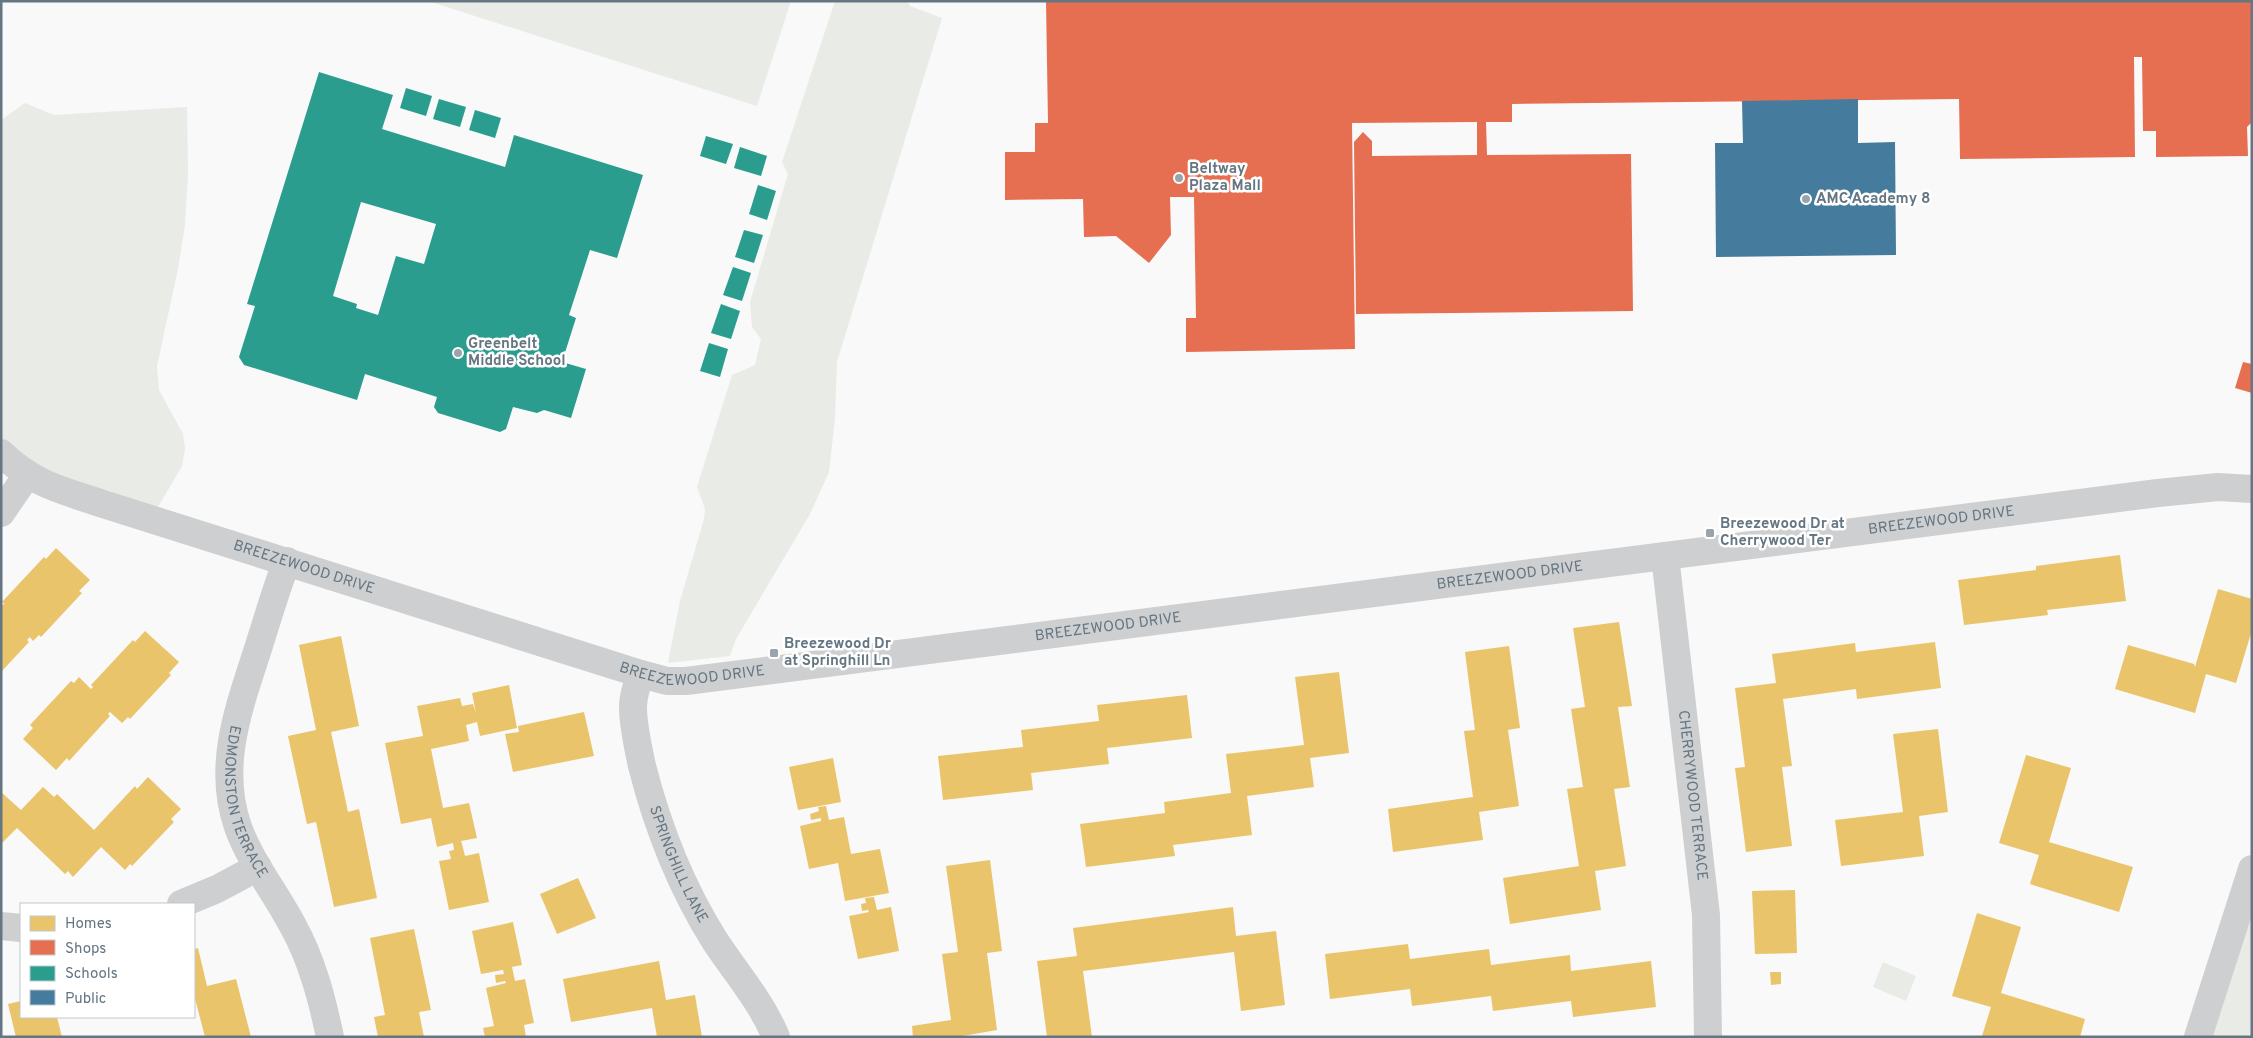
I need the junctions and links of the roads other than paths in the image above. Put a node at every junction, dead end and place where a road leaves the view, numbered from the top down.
1 (1, 452) edge
2 (27, 475) junction
3 (2252, 489) edge
4 (1, 513) edge
5 (1665, 556) junction
6 (286, 561) junction
7 (641, 674) junction
8 (258, 867) junction
9 (2252, 869) edge
10 (183, 903) edge
11 (1, 926) edge
12 (20, 928) edge
13 (330, 1037) edge
14 (776, 1037) edge
15 (1708, 1037) edge
16 (2198, 1037) edge

1 - 2 street, BREEZEWOOD DRIVE
2 - 4 street
2 - 6 street, BREEZEWOOD DRIVE
3 - 5 street, BREEZEWOOD DRIVE
5 - 7 street, BREEZEWOOD DRIVE
5 - 15 street, CHERRYWOOD TERRACE
6 - 7 street, BREEZEWOOD DRIVE
6 - 8 street, EDMONSTON TERRACE
7 - 14 street, SPRINGHILL LANE
8 - 10 street
8 - 13 street, EDMONSTON TERRACE
9 - 16 street
11 - 12 street

